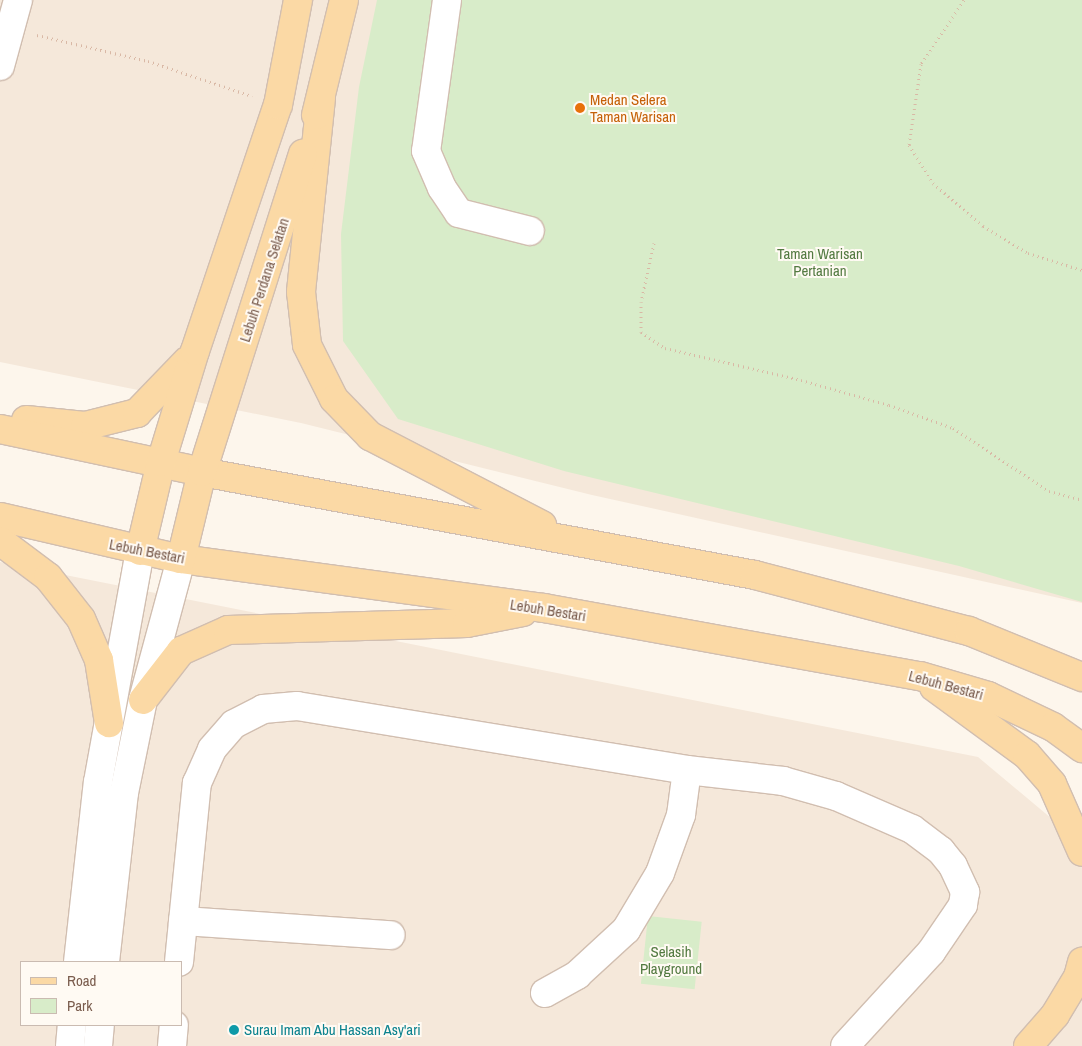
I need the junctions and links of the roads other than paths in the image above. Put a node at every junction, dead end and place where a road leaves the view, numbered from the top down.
1 (18, 0) edge
2 (298, 0) edge
3 (344, 0) edge
4 (447, 0) edge
5 (0, 66) edge
6 (321, 98) junction
7 (530, 231) dead end
8 (196, 351) junction
9 (0, 418) edge
10 (0, 429) edge
11 (161, 462) junction
12 (202, 472) junction
13 (0, 516) edge
14 (572, 540) junction
15 (0, 541) edge
16 (140, 552) junction
17 (181, 559) junction
18 (544, 608) junction
19 (920, 676) junction
20 (1082, 677) edge
21 (143, 700) junction
22 (109, 723) junction
23 (1082, 748) edge
24 (687, 770) junction
25 (1082, 852) edge
26 (183, 921) junction
27 (391, 935) dead end
28 (78, 961) edge
29 (105, 961) edge
30 (179, 961) edge
31 (1082, 962) edge
32 (544, 993) dead end
33 (72, 1026) edge
34 (100, 1026) edge
35 (174, 1026) edge
36 (70, 1046) edge
37 (98, 1046) edge
38 (172, 1046) edge
39 (845, 1046) edge
40 (1028, 1046) edge

1 - 5 street
2 - 8 main road
3 - 6 main road, Lebuh Perdana Selatan
4 - 7 street
6 - 12 main road, Lebuh Perdana Selatan
6 - 14 main road
8 - 9 main road
8 - 11 main road
10 - 11 main road
11 - 12 main road
11 - 16 main road
12 - 14 main road
12 - 17 main road, Lebuh Perdana Selatan
13 - 16 main road, Lebuh Bestari
14 - 20 main road
15 - 22 main road
16 - 17 main road, Lebuh Bestari
16 - 22 street
17 - 18 main road, Lebuh Bestari
17 - 21 street
18 - 19 main road, Lebuh Bestari
18 - 21 main road
19 - 23 main road, Lebuh Bestari
19 - 25 main road
21 - 29 street
22 - 28 street
24 - 26 street
24 - 32 street
24 - 39 street
26 - 27 street
26 - 30 street
31 - 40 main road
33 - 36 street
34 - 37 street
35 - 38 street

